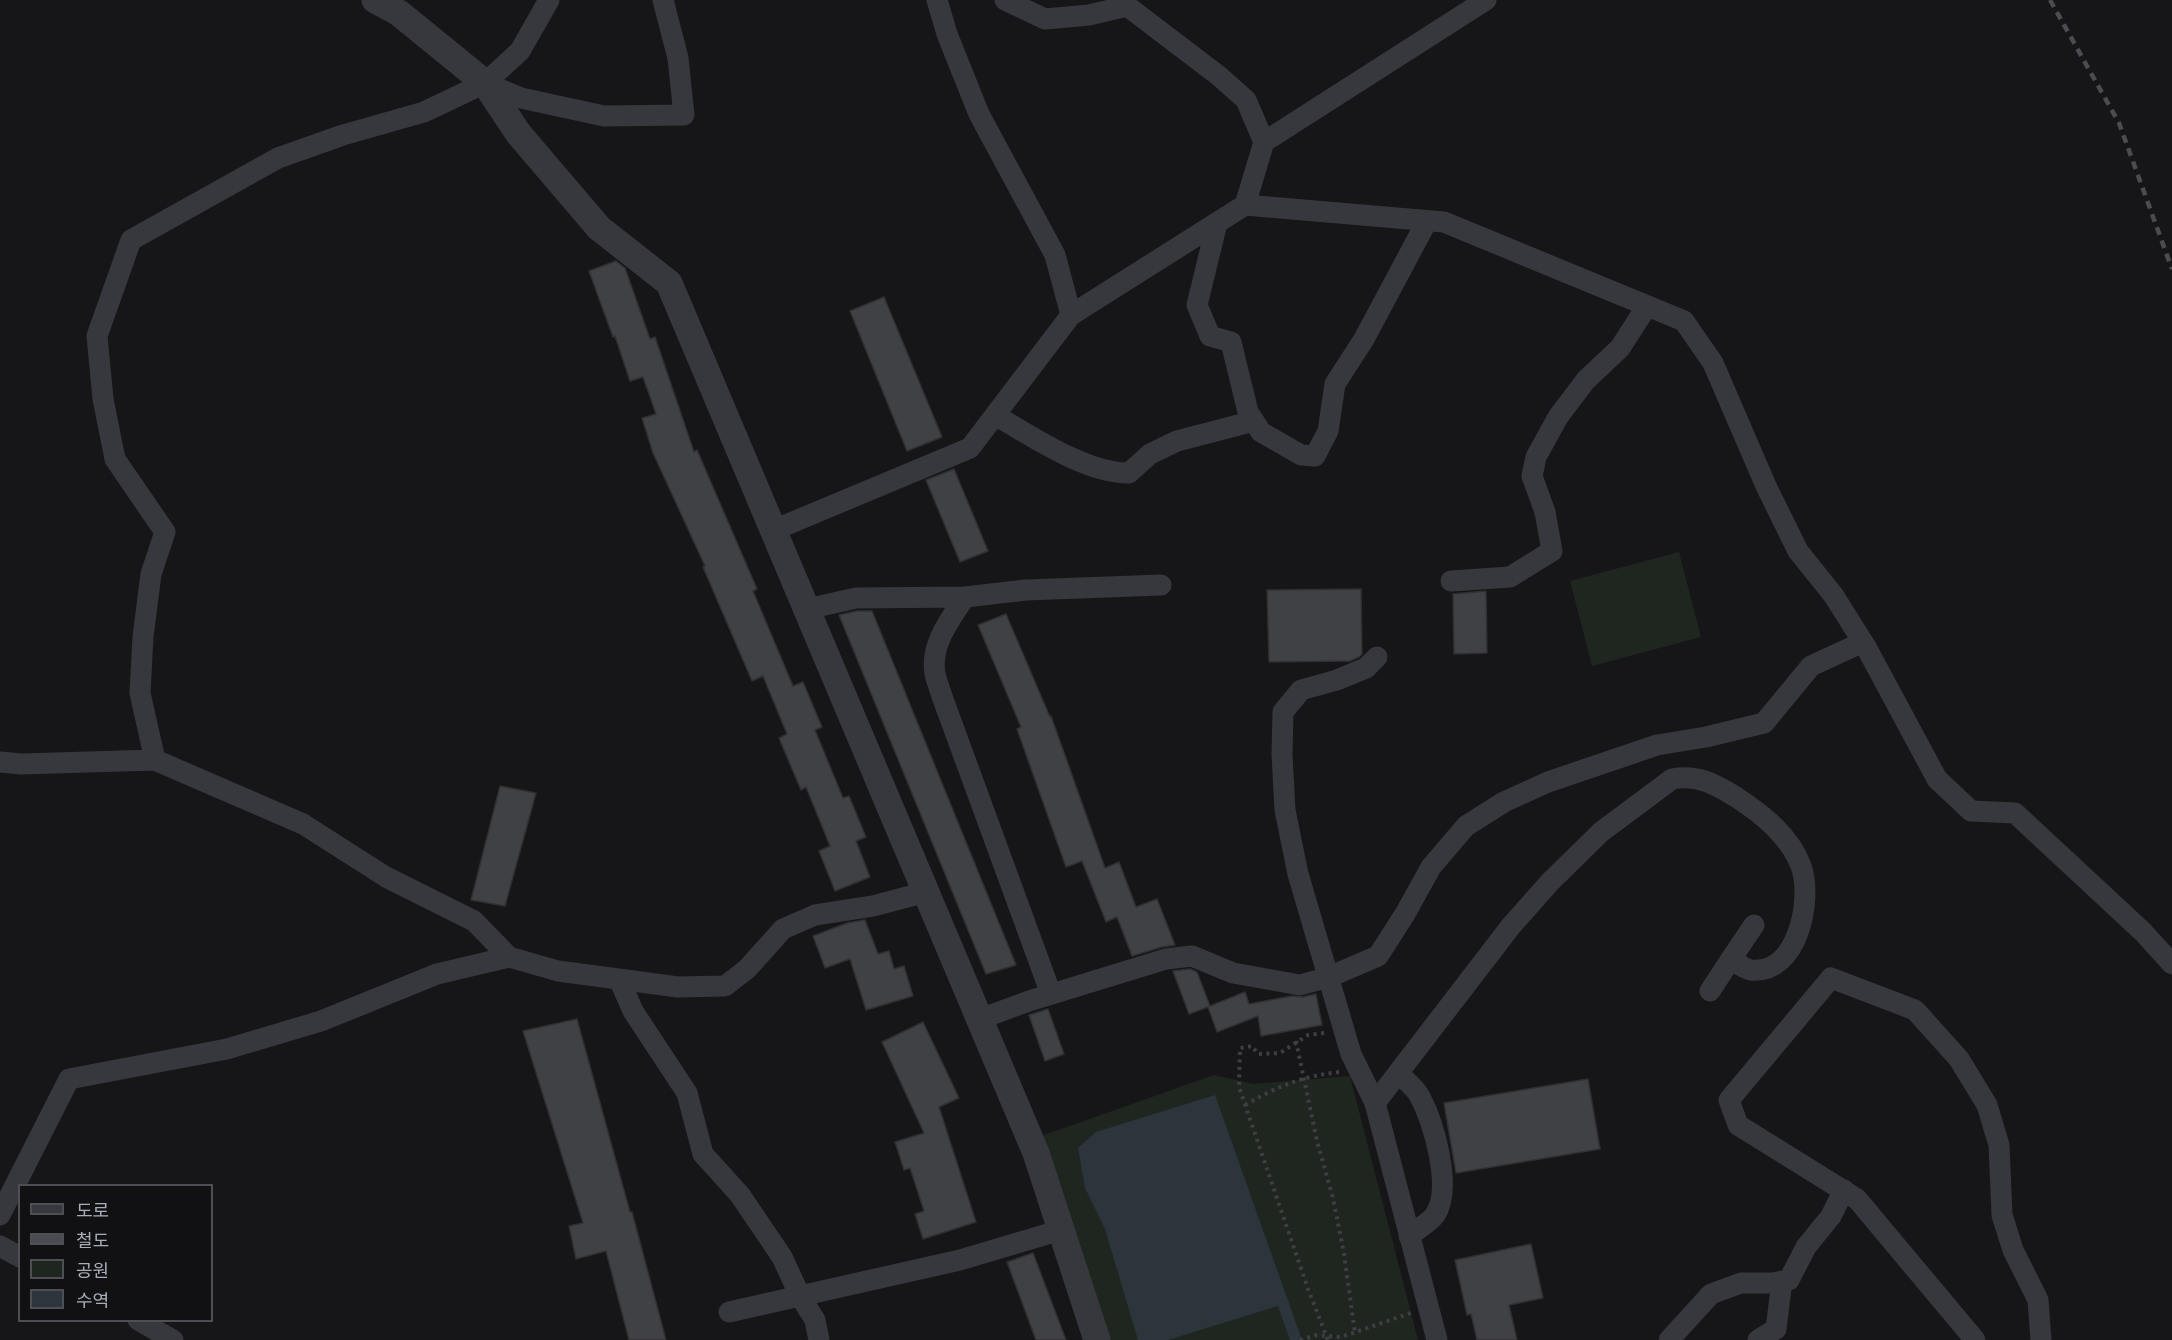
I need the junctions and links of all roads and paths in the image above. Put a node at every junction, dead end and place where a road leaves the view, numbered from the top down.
1 (375, 0) edge
2 (549, 0) edge
3 (663, 0) edge
4 (937, 0) edge
5 (1005, 0) edge
6 (1486, 0) edge
7 (485, 82) junction
8 (1263, 142) junction
9 (1245, 205) junction
10 (1426, 221) junction
11 (1217, 223) junction
12 (1647, 306) junction
13 (1071, 315) junction
14 (995, 415) junction
15 (1254, 421) junction
16 (774, 530) junction
17 (1451, 581) dead end
18 (1161, 585) dead end
19 (965, 597) junction
20 (807, 609) junction
21 (1863, 642) junction
22 (1377, 657) dead end
23 (155, 760) junction
24 (0, 762) edge
25 (926, 892) junction
26 (1754, 925) dead end
27 (509, 957) junction
28 (1731, 959) junction
29 (2172, 964) edge
30 (1329, 977) junction
31 (619, 979) junction
32 (1710, 991) dead end
33 (1051, 994) junction
34 (980, 1019) junction
35 (1296, 1041) junction
36 (1355, 1062) junction
37 (1398, 1073) junction
38 (1304, 1077) junction
39 (1375, 1103) junction
40 (1245, 1106) junction
41 (1844, 1190) junction
42 (0, 1215) edge
43 (1061, 1230) junction
44 (1408, 1236) junction
45 (0, 1246) edge
46 (18, 1256) edge
47 (1782, 1281) junction
48 (800, 1296) junction
49 (1427, 1307) junction
50 (729, 1312) dead end
51 (142, 1322) edge
52 (1355, 1333) junction
53 (1327, 1338) edge
54 (173, 1340) edge
55 (819, 1340) edge
56 (1097, 1340) edge
57 (1300, 1340) edge
58 (1437, 1340) edge
59 (1669, 1340) edge
60 (1758, 1340) edge
61 (1975, 1340) edge
62 (2042, 1340) edge

1 - 7 street
2 - 7 street
3 - 7 street
4 - 13 street
5 - 8 street
6 - 8 street
7 - 16 street
7 - 23 street
8 - 9 street
9 - 10 street
9 - 11 street
10 - 12 street
10 - 15 street
11 - 13 street
11 - 15 street
12 - 17 street
12 - 21 street
13 - 14 street
14 - 15 street
14 - 16 street
16 - 20 street
18 - 19 street
19 - 20 street
19 - 33 street
20 - 25 street
21 - 29 street
21 - 30 street
22 - 30 street
23 - 24 street
23 - 27 street
25 - 31 street
25 - 34 street
26 - 28 street
27 - 31 street
27 - 42 street
28 - 32 street
28 - 37 street
30 - 33 street
30 - 36 street
31 - 48 street
33 - 34 street
34 - 43 street
35 - 36 path
35 - 38 path
35 - 40 path
36 - 38 path
36 - 39 street
37 - 39 street
37 - 44 street
38 - 40 path
38 - 52 path
39 - 44 street
40 - 53 path
41 - 47 street
41 - 61 street
41 - 62 street
43 - 48 street
43 - 56 street
44 - 49 street
45 - 46 street
47 - 59 street
47 - 60 street
48 - 50 street
48 - 55 street
49 - 52 path
49 - 58 street
51 - 54 street
52 - 53 path
53 - 57 path

